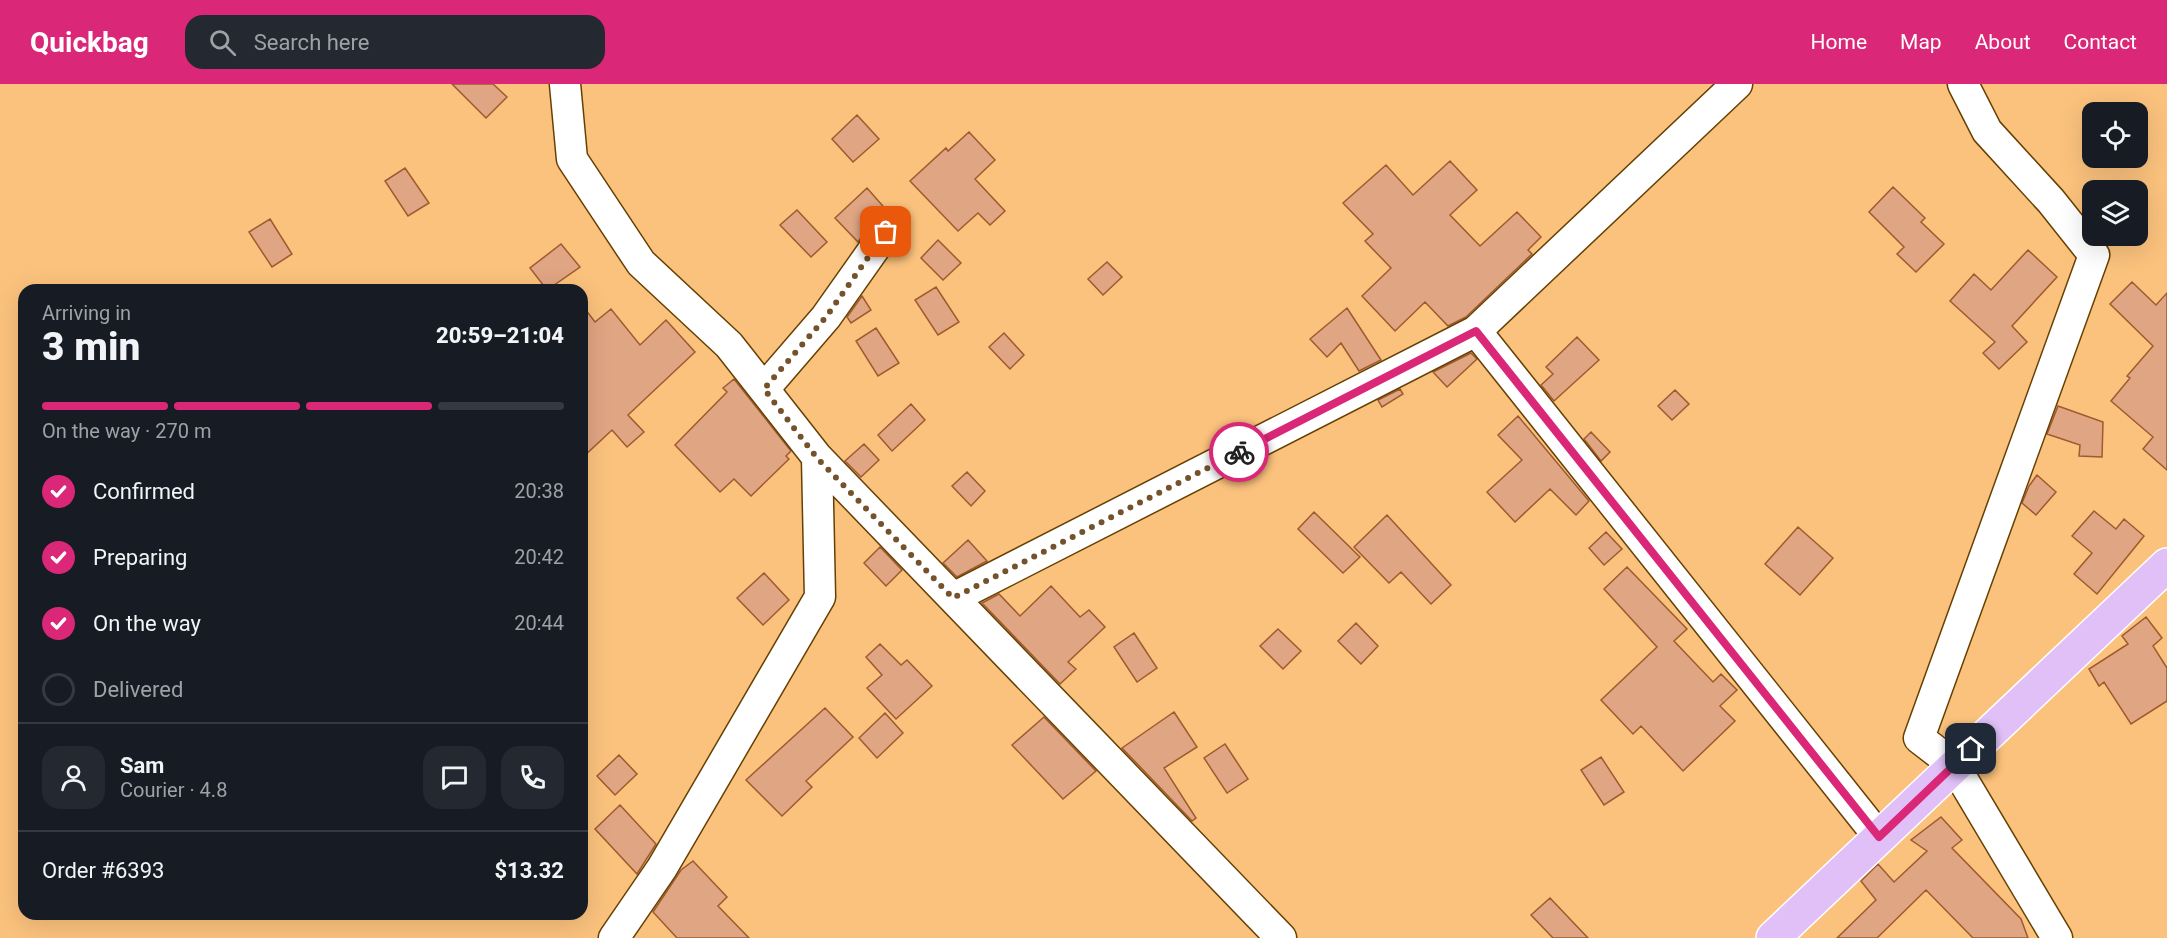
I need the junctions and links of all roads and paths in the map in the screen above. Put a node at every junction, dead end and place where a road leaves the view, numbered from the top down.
1 (565, 84) edge
2 (1737, 84) edge
3 (1963, 84) edge
4 (886, 232) dead end
5 (1476, 331) junction
6 (764, 389) junction
7 (817, 458) junction
8 (2167, 565) edge
9 (953, 598) junction
10 (1954, 765) junction
11 (1879, 837) junction
12 (614, 938) edge
13 (1281, 938) edge
14 (1773, 938) edge
15 (2057, 938) edge

1 - 6 street
2 - 5 street
3 - 10 street
4 - 6 street
5 - 9 street
5 - 11 street
6 - 7 street
7 - 9 street
7 - 12 street
8 - 10 highway
9 - 13 street
10 - 11 highway
10 - 15 street
11 - 14 highway

